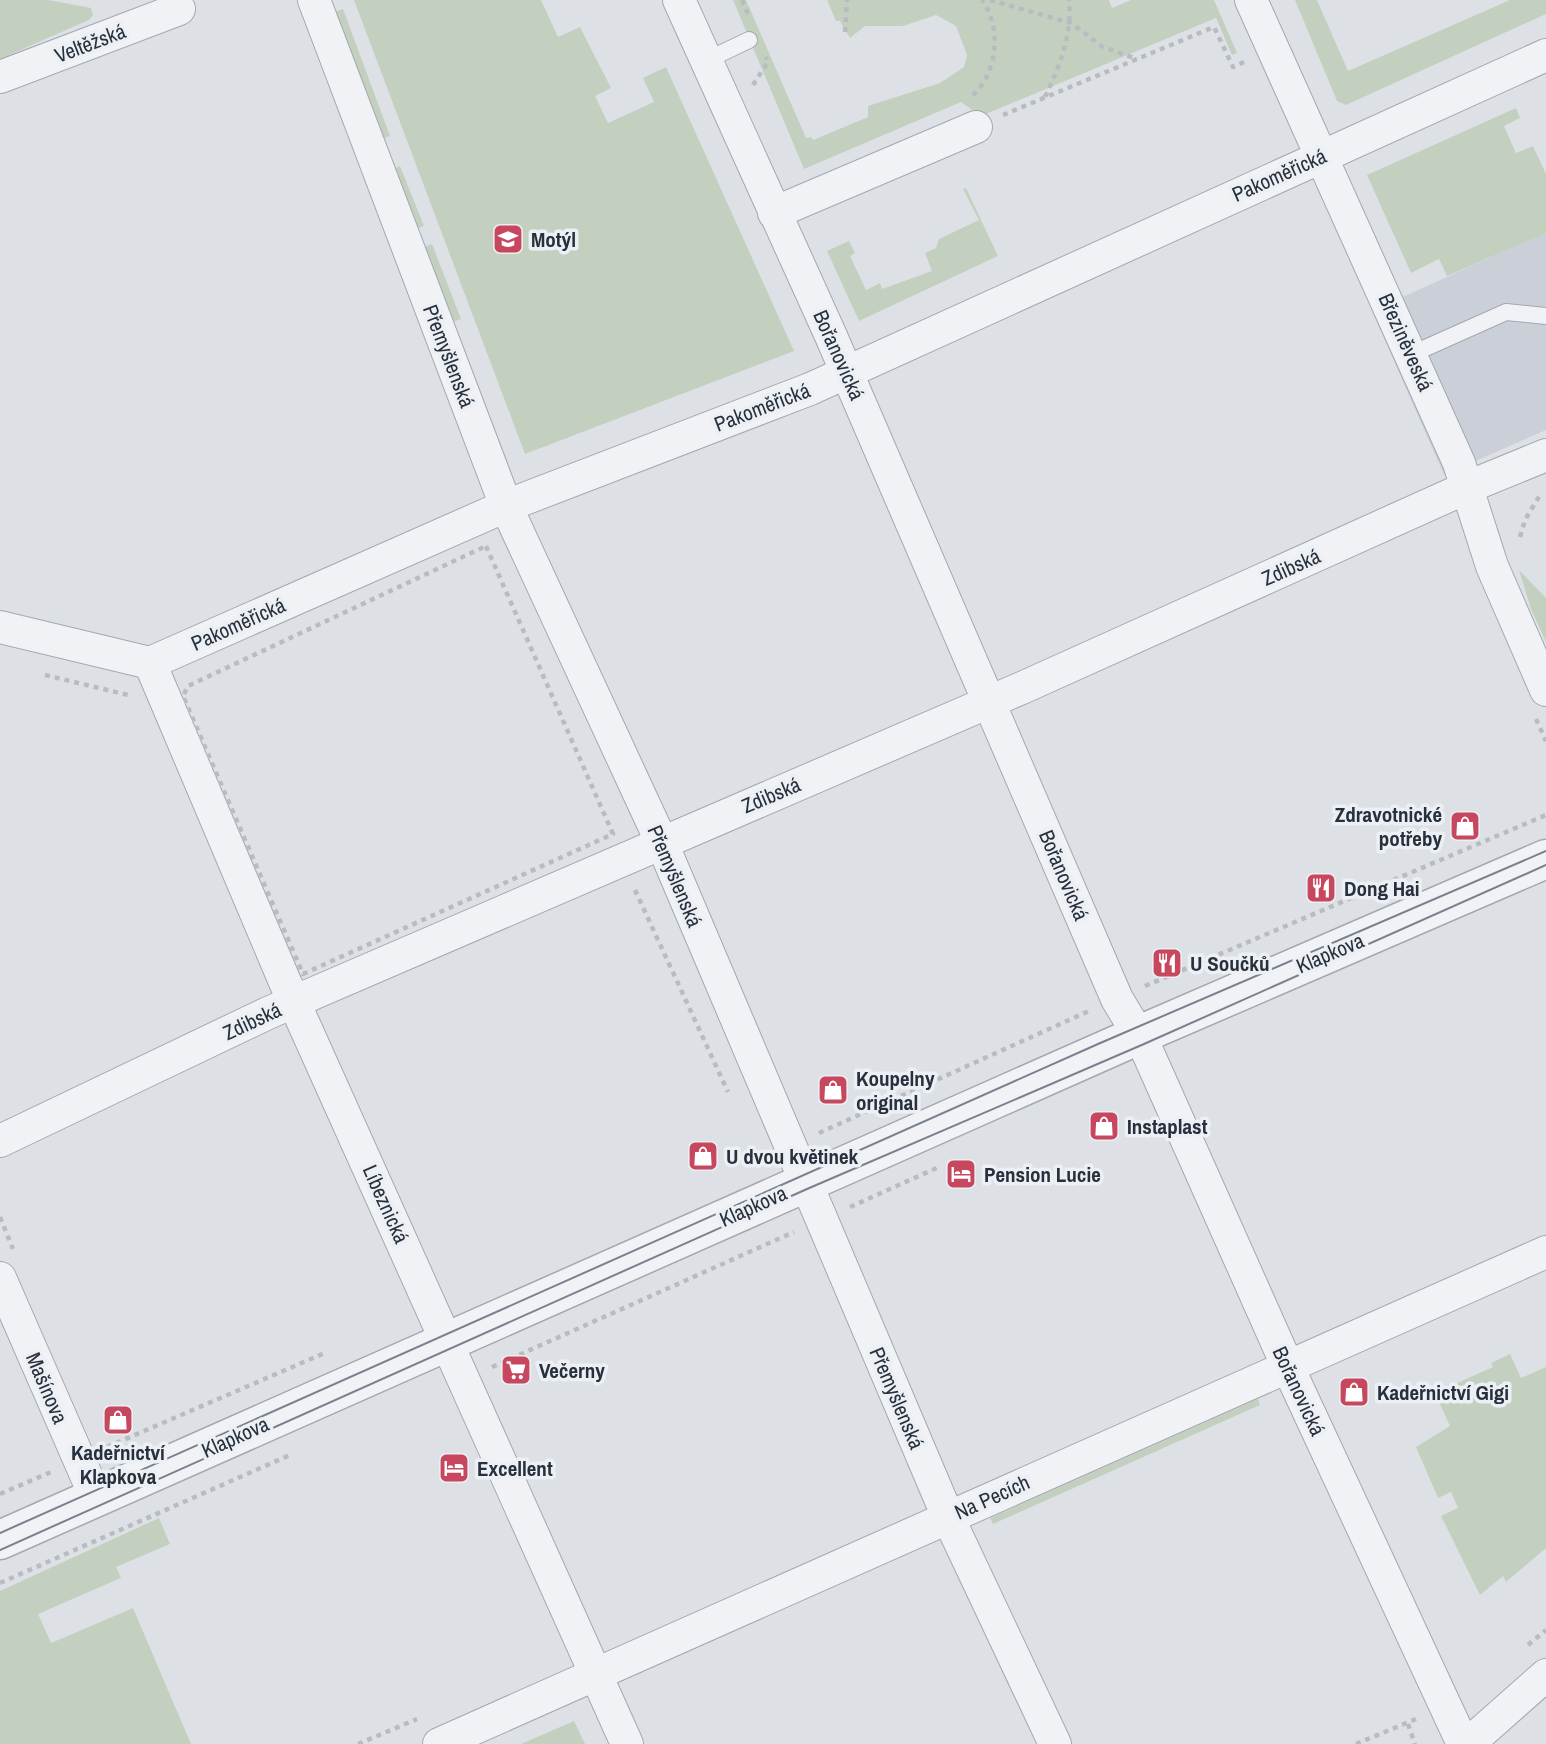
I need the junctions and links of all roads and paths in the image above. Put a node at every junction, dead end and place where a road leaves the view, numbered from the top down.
1 (137, 0) edge
2 (314, 0) edge
3 (678, 0) edge
4 (742, 0) edge
5 (847, 0) edge
6 (982, 0) edge
7 (990, 0) edge
8 (1069, 0) edge
9 (1251, 0) edge
10 (189, 4) edge
11 (751, 21) dead end
12 (1071, 23) junction
13 (845, 32) dead end
14 (749, 40) dead end
15 (764, 51) dead end
16 (1546, 55) edge
17 (1138, 59) junction
18 (1249, 59) dead end
19 (705, 61) junction
20 (0, 77) edge
21 (750, 91) dead end
22 (1045, 98) junction
23 (976, 127) junction
24 (1320, 157) junction
25 (774, 214) junction
26 (1546, 317) edge
27 (1412, 354) junction
28 (847, 372) junction
29 (1546, 456) edge
30 (1468, 487) junction
31 (1546, 491) edge
32 (506, 506) junction
33 (1520, 537) dead end
34 (0, 627) edge
35 (150, 663) junction
36 (40, 674) dead end
37 (132, 696) dead end
38 (989, 702) junction
39 (1541, 703) edge
40 (1546, 741) edge
41 (661, 841) junction
42 (1546, 859) edge
43 (633, 886) dead end
44 (1139, 974) dead end
45 (1144, 986) dead end
46 (299, 988) junction
47 (1139, 1035) junction
48 (730, 1095) dead end
49 (0, 1141) edge
50 (804, 1183) junction
51 (792, 1233) dead end
52 (798, 1246) dead end
53 (1546, 1252) edge
54 (0, 1278) edge
55 (448, 1343) junction
56 (339, 1347) dead end
57 (1287, 1365) junction
58 (296, 1452) dead end
59 (78, 1460) junction
60 (0, 1494) edge
61 (96, 1498) junction
62 (948, 1517) junction
63 (0, 1540) edge
64 (0, 1583) edge
65 (595, 1675) junction
66 (1546, 1675) edge
67 (1419, 1717) dead end
68 (419, 1718) dead end
69 (1408, 1724) junction
70 (358, 1744) edge
71 (439, 1744) edge
72 (626, 1744) edge
73 (1055, 1744) edge
74 (1356, 1744) edge
75 (1415, 1744) edge
76 (1465, 1744) edge

1 - 10 street
2 - 32 street, Přemyšlenská
3 - 19 street, Bořanovická
4 - 11 path
5 - 13 path
6 - 23 path
7 - 12 path
8 - 12 path
9 - 24 street, Březiněveská
10 - 20 street, Veltěžská
12 - 17 path
12 - 22 path
14 - 19 lane
15 - 21 path
16 - 24 street, Pakoměřická
17 - 18 path
17 - 22 path
19 - 25 street, Bořanovická
22 - 23 path
23 - 25 street
24 - 27 street, Březiněveská
24 - 28 street, Pakoměřická
25 - 28 street, Bořanovická
26 - 27 lane
27 - 30 street, Březiněveská
28 - 32 street, Pakoměřická
28 - 38 street, Bořanovická
29 - 30 street, Zdibská
30 - 38 street, Zdibská
30 - 39 street, Březiněveská
31 - 33 path
32 - 35 street, Pakoměřická
32 - 41 street, Přemyšlenská
34 - 35 street
35 - 46 street, Líbeznická
36 - 37 path
38 - 41 street, Zdibská
38 - 47 street, Bořanovická
39 - 40 path
41 - 46 street, Zdibská
41 - 50 street, Přemyšlenská
42 - 47 street, Klapkova
43 - 48 path
44 - 45 path
46 - 46 path
46 - 49 street, Zdibská
46 - 55 street, Líbeznická
47 - 50 street, Klapkova
47 - 57 street, Bořanovická
50 - 55 street, Klapkova
50 - 62 street, Přemyšlenská
51 - 52 path
53 - 57 street, Na Pecích
54 - 59 street, Mašínova
55 - 61 street, Klapkova
55 - 65 street, Líbeznická
56 - 59 path
57 - 62 street, Na Pecích
57 - 76 street, Bořanovická
58 - 64 path
59 - 60 path
59 - 61 street, Mašínova
61 - 63 street, Klapkova
62 - 65 street, Na Pecích
62 - 73 street, Přemyšlenská
65 - 71 street, Na Pecích
65 - 72 street, Líbeznická
66 - 76 street
67 - 69 path
68 - 70 path
69 - 74 path
69 - 75 path

